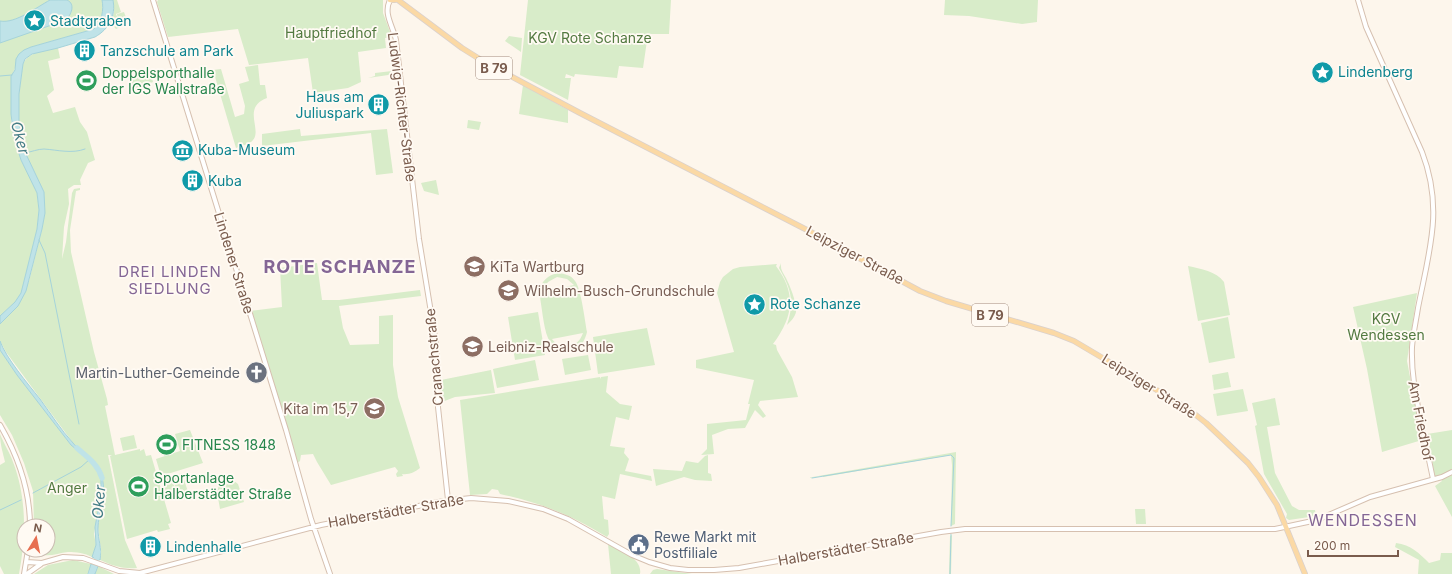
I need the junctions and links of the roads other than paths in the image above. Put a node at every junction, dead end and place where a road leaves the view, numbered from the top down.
1 (153, 0) edge
2 (390, 0) edge
3 (397, 0) edge
4 (1358, 0) edge
5 (416, 214) joint
6 (0, 425) edge
7 (1452, 472) edge
8 (1433, 479) junction
9 (448, 500) junction
10 (29, 518) edge
11 (314, 526) junction
12 (1286, 526) junction
13 (27, 558) edge
14 (27, 562) junction
15 (42, 563) junction
16 (25, 574) edge
17 (330, 574) edge
18 (1305, 574) edge

1 - 11 main road, Lindener Straße
2 - 3 main road, Leipziger Straße / B 79
2 - 5 main road, Ludwig-Richter-Straße
3 - 12 main road, Leipziger Straße / B 79
4 - 8 main road, Am Friedhof
5 - 9 main road, Cranachstraße
6 - 10 main road
7 - 8 main road, Halberstädter Straße
8 - 12 main road, Halberstädter Straße
9 - 11 main road, Halberstädter Straße
9 - 12 main road, Halberstädter Straße
11 - 15 main road, Halberstädter Straße
11 - 17 main road, Lindener Straße
12 - 18 main road, B 79
13 - 14 main road
14 - 15 main road, Halberstädter Straße
14 - 16 main road
15 - 16 main road

